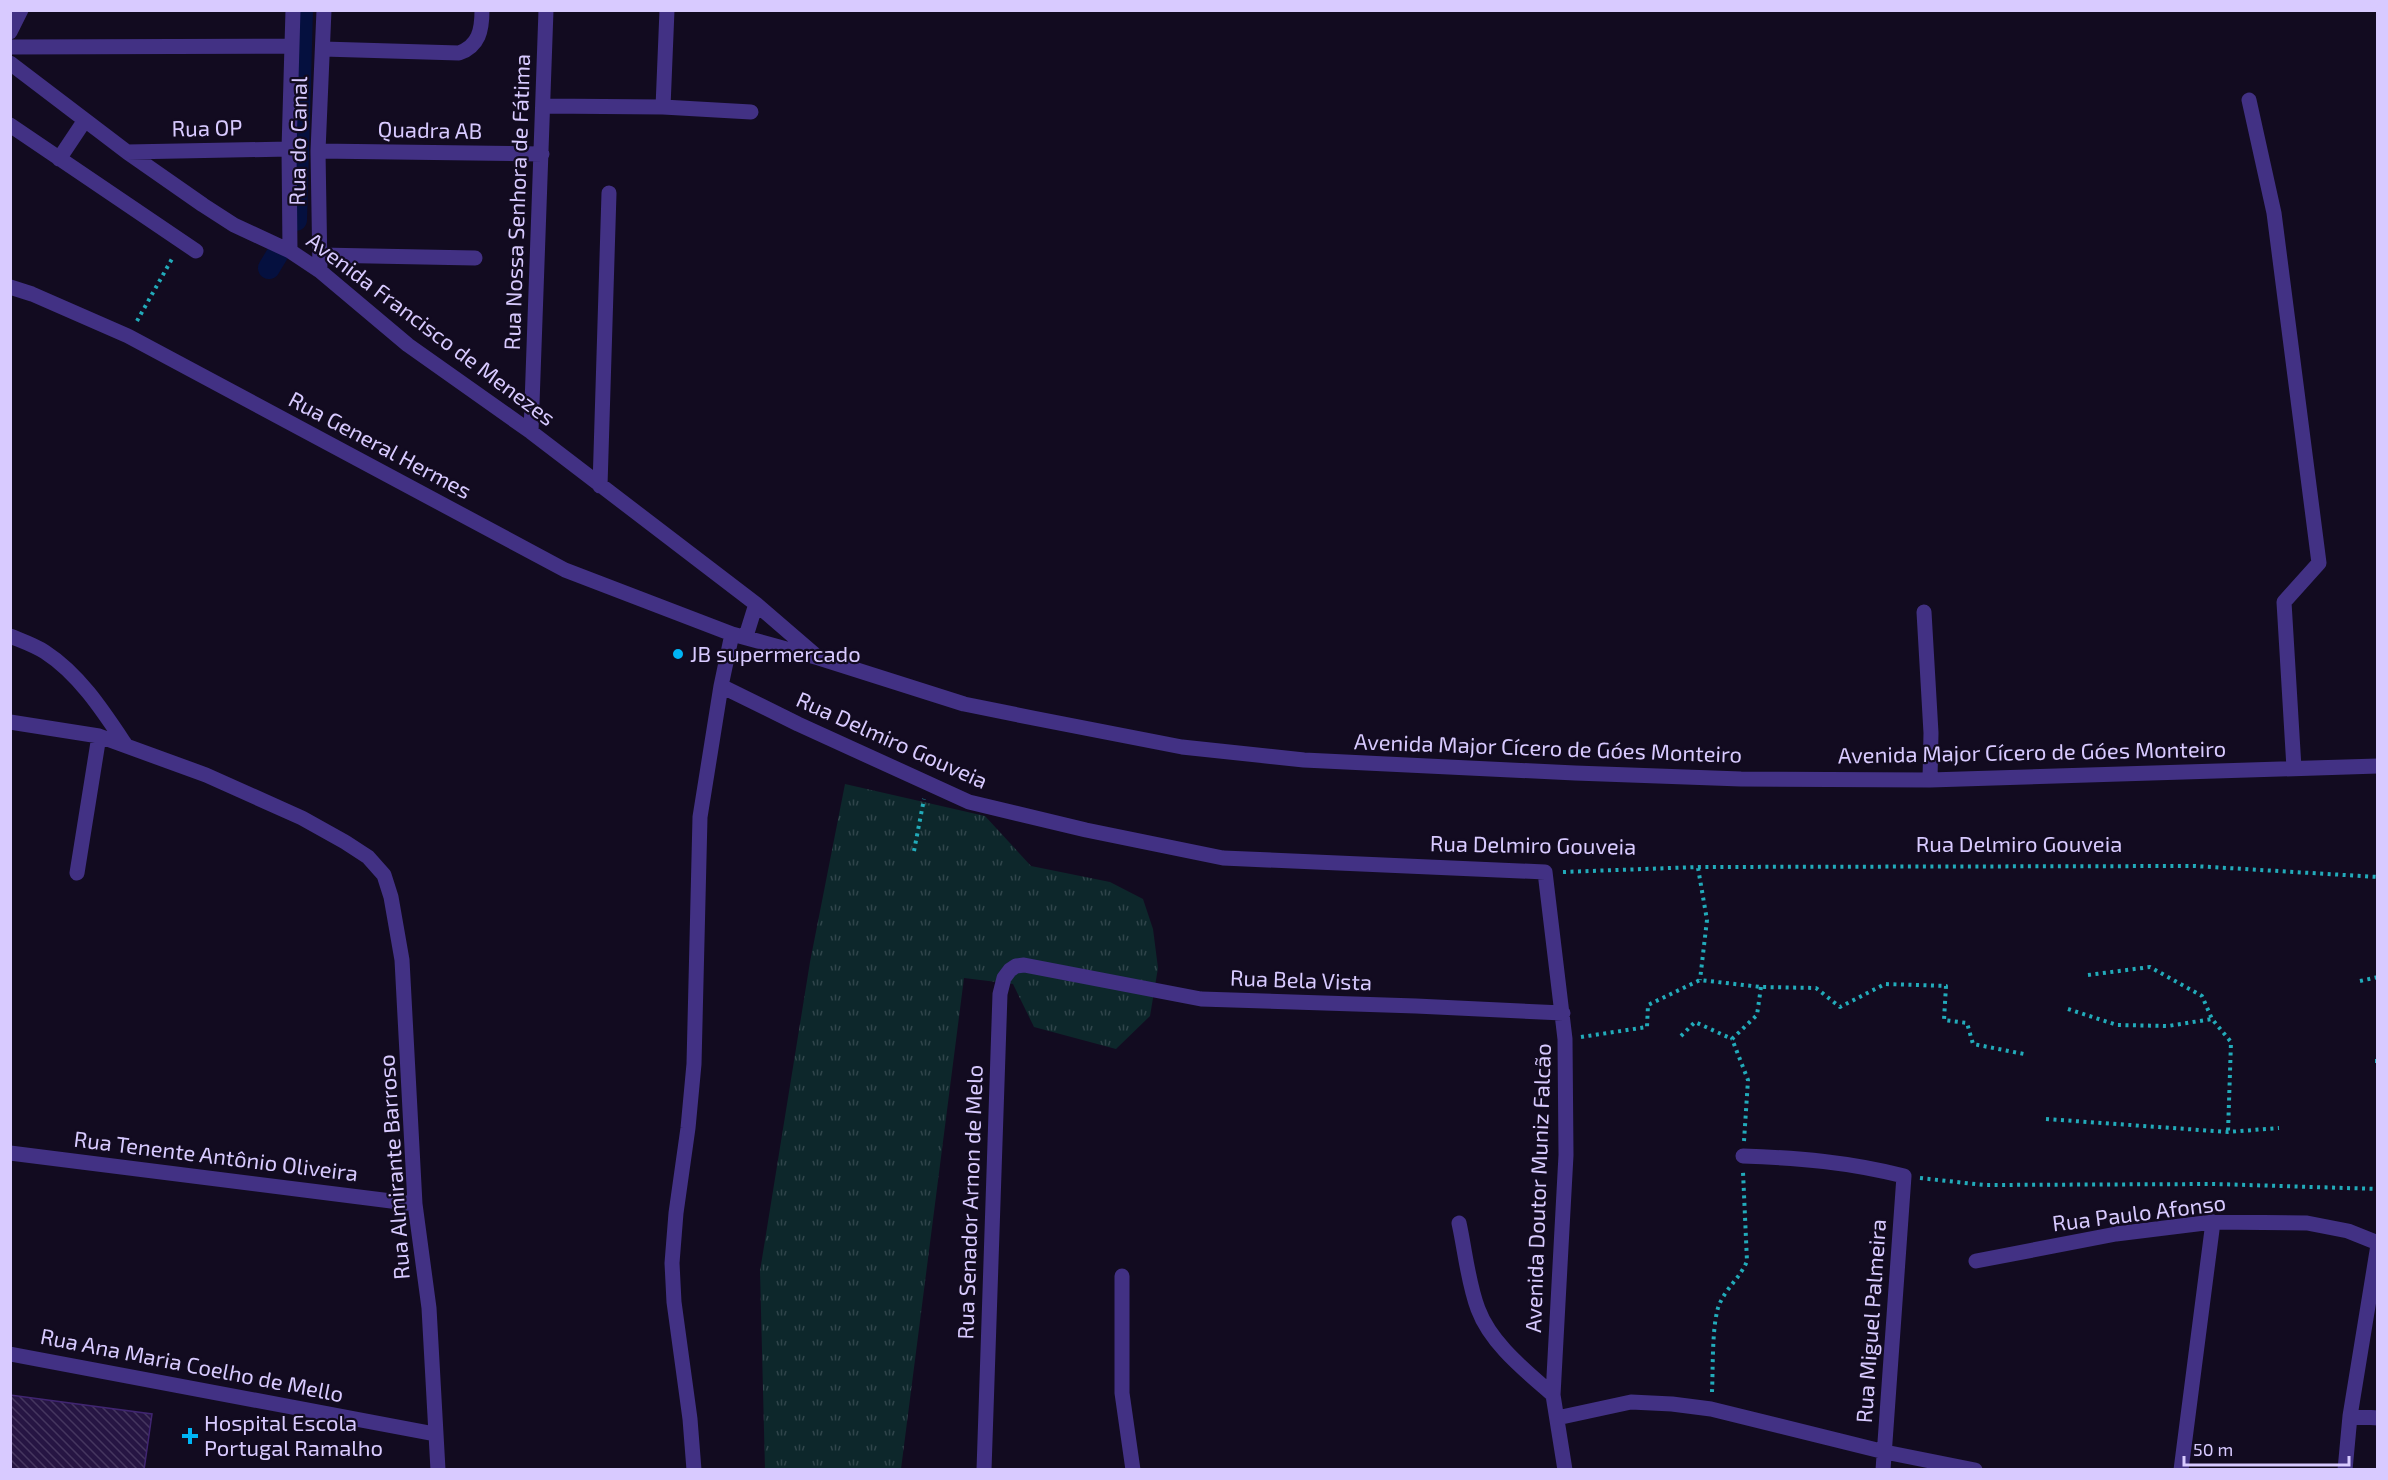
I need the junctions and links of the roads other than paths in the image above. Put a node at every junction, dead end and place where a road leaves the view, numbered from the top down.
1 (21, 10) edge
2 (292, 10) edge
3 (324, 10) edge
4 (482, 10) edge
5 (546, 10) edge
6 (667, 10) edge
7 (10, 32) edge
8 (10, 46) edge
9 (292, 46) junction
10 (323, 49) junction
11 (10, 63) edge
12 (2249, 100) dead end
13 (544, 105) junction
14 (663, 107) junction
15 (751, 112) dead end
16 (85, 120) junction
17 (10, 125) edge
18 (289, 149) junction
19 (127, 152) junction
20 (318, 152) junction
21 (542, 154) junction
22 (59, 159) junction
23 (609, 193) dead end
24 (196, 251) dead end
25 (290, 251) junction
26 (320, 255) junction
27 (475, 258) dead end
28 (320, 272) junction
29 (10, 287) edge
30 (531, 432) junction
31 (600, 486) junction
32 (756, 604) junction
33 (1924, 612) dead end
34 (739, 635) junction
35 (10, 636) edge
36 (819, 658) junction
37 (721, 686) junction
38 (10, 722) edge
39 (99, 736) junction
40 (125, 744) junction
41 (2378, 766) edge
42 (2294, 768) junction
43 (1930, 780) junction
44 (1545, 872) joint
45 (77, 873) dead end
46 (1040, 967) joint
47 (1563, 1013) junction
48 (10, 1153) edge
49 (1743, 1156) road end
50 (415, 1204) junction
51 (2213, 1222) junction
52 (1460, 1223) dead end
53 (2378, 1244) edge
54 (1976, 1261) dead end
55 (1122, 1276) dead end
56 (10, 1354) edge
57 (1553, 1395) junction
58 (2350, 1416) junction
59 (1557, 1418) junction
60 (2378, 1418) edge
61 (435, 1434) junction
62 (1885, 1452) junction
63 (438, 1470) edge
64 (694, 1470) edge
65 (984, 1470) edge
66 (1133, 1470) edge
67 (1565, 1470) edge
68 (1883, 1470) edge
69 (1975, 1470) edge
70 (2181, 1470) edge
71 (2345, 1470) edge

1 - 7 street
2 - 9 street, Rua do Canal
3 - 10 street, Rua do Canal
4 - 10 street
5 - 13 street, Rua Nossa Senhora de Fátima
6 - 14 street
8 - 9 street
9 - 18 street, Rua do Canal
10 - 20 street, Rua do Canal
11 - 16 street, Avenida Francisco de Menezes
12 - 42 street
13 - 14 street
13 - 21 street, Rua Nossa Senhora de Fátima
14 - 15 street
16 - 19 street, Avenida Francisco de Menezes
16 - 22 street
17 - 22 street
18 - 19 street, Rua OP
18 - 25 street, Rua do Canal
19 - 25 street, Avenida Francisco de Menezes
20 - 21 street, Quadra AB
20 - 26 street, Rua do Canal
21 - 30 street, Rua Nossa Senhora de Fátima
22 - 24 street
23 - 31 street
25 - 28 street, Avenida Francisco de Menezes
26 - 27 street
26 - 28 street, Rua do Canal
28 - 30 street, Avenida Francisco de Menezes
29 - 34 street, Rua General Hermes
30 - 31 street, Avenida Francisco de Menezes
31 - 32 street, Avenida Francisco de Menezes
32 - 34 street
32 - 36 street, Avenida Francisco de Menezes
33 - 43 street
34 - 36 street, Avenida Major Cícero de Góes Monteiro
34 - 37 street
35 - 40 street
36 - 43 street, Avenida Major Cícero de Góes Monteiro
37 - 44 street, Rua Delmiro Gouveia
37 - 64 street
38 - 39 street, Rua Almirante Barroso
39 - 40 street, Rua Almirante Barroso
39 - 45 street
40 - 50 street, Rua Almirante Barroso
41 - 42 street, Avenida Major Cícero de Góes Monteiro
42 - 43 street, Avenida Major Cícero de Góes Monteiro
44 - 47 street, Avenida Doutor Muniz Falcão
46 - 47 street, Rua Bela Vista
46 - 65 street, Rua Senador Arnon de Melo
47 - 57 street, Avenida Doutor Muniz Falcão
48 - 50 street, Rua Tenente Antônio Oliveira
49 - 62 street, Rua Miguel Palmeira
50 - 61 street, Rua Almirante Barroso
51 - 53 street, Rua Paulo Afonso
51 - 54 street, Rua Paulo Afonso
51 - 70 street
52 - 57 street
53 - 58 street
55 - 66 street
56 - 61 street, Rua Ana Maria Coelho de Mello
57 - 59 street, Avenida Doutor Muniz Falcão
58 - 60 street
58 - 71 street
59 - 62 street
59 - 67 street, Avenida Doutor Muniz Falcão
61 - 63 street, Rua Almirante Barroso
62 - 68 street, Rua Miguel Palmeira
62 - 69 street

